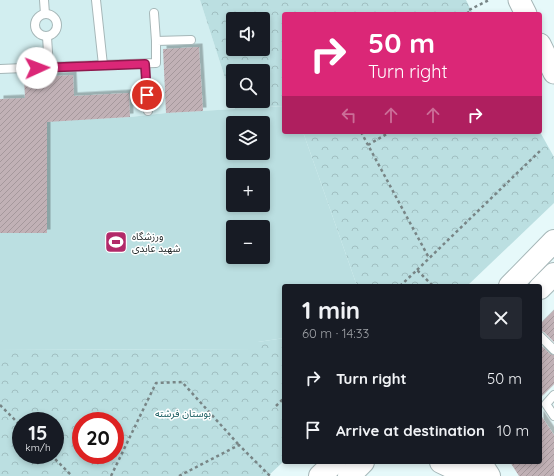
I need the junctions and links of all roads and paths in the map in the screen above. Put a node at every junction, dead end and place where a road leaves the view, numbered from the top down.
1 (44, 0) edge
2 (96, 0) edge
3 (489, 0) edge
4 (519, 0) edge
5 (468, 12) edge
6 (525, 12) edge
7 (154, 13) dead end
8 (45, 14) junction
9 (47, 37) junction
10 (192, 40) dead end
11 (156, 41) junction
12 (542, 48) edge
13 (145, 64) junction
14 (103, 65) junction
15 (49, 67) junction
16 (0, 69) edge
17 (554, 73) edge
18 (148, 111) dead end
19 (362, 134) edge
20 (387, 134) edge
21 (368, 145) junction
22 (542, 149) dead end
23 (554, 241) edge
24 (429, 258) junction
25 (417, 270) junction
26 (554, 274) edge
27 (402, 284) edge
28 (431, 284) edge
29 (512, 284) edge
30 (542, 286) edge
31 (542, 338) edge
32 (554, 350) edge
33 (554, 395) edge
34 (282, 400) edge
35 (0, 406) edge
36 (276, 406) dead end
37 (554, 416) edge
38 (12, 417) edge
39 (240, 446) junction
40 (60, 464) edge
41 (332, 464) edge
42 (361, 464) edge
43 (450, 464) edge
44 (473, 470) edge
45 (72, 476) edge
46 (111, 476) edge
47 (179, 476) edge
48 (270, 476) edge
49 (320, 476) edge
50 (349, 476) edge

1 - 8 lane
2 - 14 lane
3 - 5 path
4 - 6 street
7 - 11 lane
8 - 9 lane
8 - 9 lane
9 - 15 lane
10 - 11 lane
11 - 13 lane
12 - 17 street
13 - 14 lane
13 - 18 lane
14 - 15 lane
15 - 16 lane
19 - 21 path
20 - 21 path
21 - 24 path
22 - 24 path
23 - 29 main road
24 - 25 path
25 - 27 path
25 - 28 path
26 - 30 main road
31 - 32 lane
33 - 37 lane
34 - 36 path
35 - 38 path
39 - 46 path
39 - 47 path
39 - 48 path
40 - 45 path
41 - 49 main road
42 - 50 main road
43 - 44 main road

